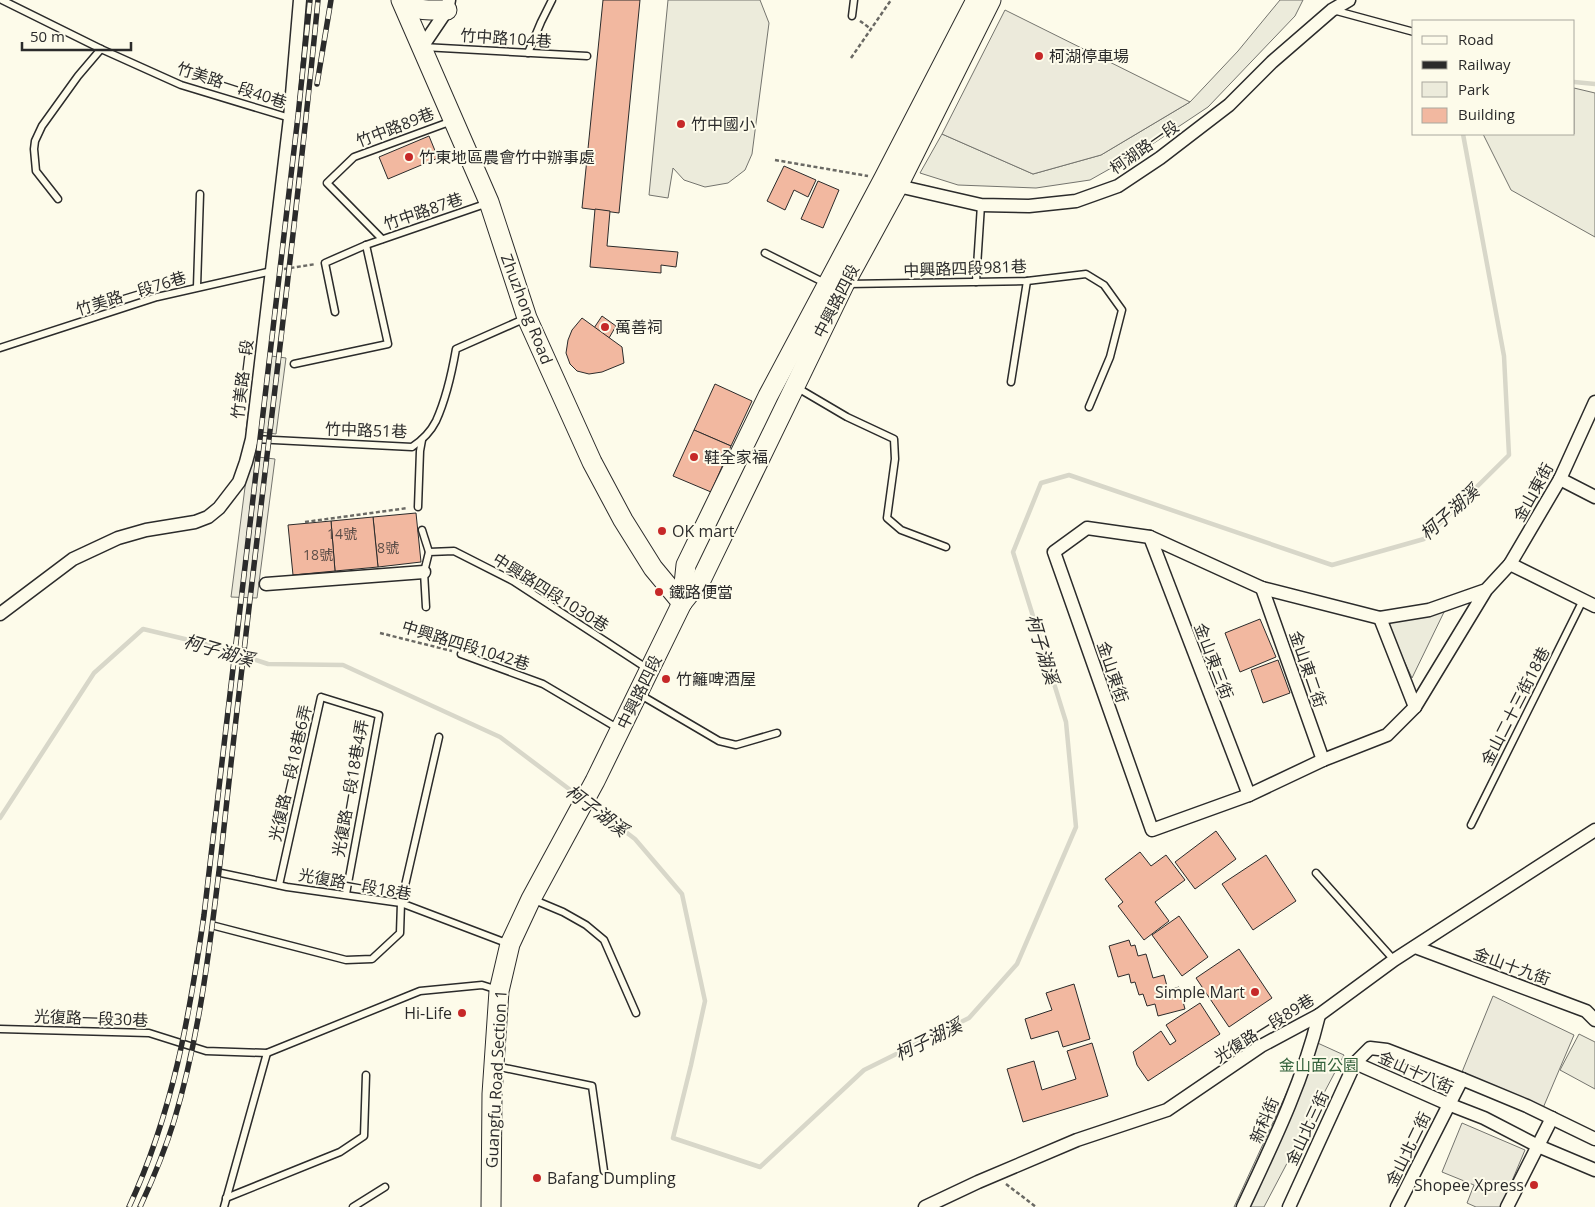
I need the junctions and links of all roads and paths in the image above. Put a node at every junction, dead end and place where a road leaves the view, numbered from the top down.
1 (2, 0) edge
2 (300, 0) edge
3 (401, 0) edge
4 (552, 0) edge
5 (854, 0) edge
6 (891, 0) edge
7 (976, 0) edge
8 (991, 0) edge
9 (1349, 0) edge
10 (448, 5) edge
11 (1332, 10) junction
12 (852, 16) joint
13 (871, 29) junction
14 (1412, 31) edge
15 (422, 47) junction
16 (101, 49) junction
17 (528, 53) junction
18 (587, 56) dead end
19 (851, 58) dead end
20 (290, 118) junction
21 (453, 120) junction
22 (775, 160) dead end
23 (891, 182) junction
24 (200, 194) dead end
25 (58, 199) dead end
26 (489, 202) junction
27 (981, 205) junction
28 (382, 239) junction
29 (366, 245) junction
30 (765, 253) dead end
31 (325, 263) junction
32 (272, 271) junction
33 (1027, 281) junction
34 (976, 282) junction
35 (835, 284) junction
36 (197, 287) junction
37 (336, 312) dead end
38 (527, 318) junction
39 (0, 348) edge
40 (294, 364) dead end
41 (1011, 382) dead end
42 (795, 386) junction
43 (768, 396) junction
44 (1595, 402) edge
45 (786, 405) junction
46 (1088, 407) dead end
47 (252, 438) junction
48 (422, 440) junction
49 (1560, 479) junction
50 (1595, 497) edge
51 (418, 507) joint
52 (305, 522) dead end
53 (422, 530) dead end
54 (1150, 537) junction
55 (946, 547) dead end
56 (429, 552) junction
57 (1510, 564) junction
58 (424, 572) junction
59 (266, 584) dead end
60 (1262, 588) junction
61 (1486, 590) junction
62 (682, 603) junction
63 (1589, 603) edge
64 (426, 607) dead end
65 (0, 614) edge
66 (1380, 618) junction
67 (380, 633) dead end
68 (461, 654) joint
69 (650, 670) junction
70 (638, 694) junction
71 (351, 706) joint
72 (1415, 707) junction
73 (620, 730) junction
74 (777, 732) dead end
75 (439, 737) dead end
76 (1323, 760) junction
77 (1249, 796) junction
78 (575, 818) joint
79 (1471, 825) dead end
80 (1595, 830) edge
81 (221, 873) dead end
82 (1316, 874) dead end
83 (279, 885) junction
84 (346, 894) junction
85 (531, 899) junction
86 (401, 903) junction
87 (215, 926) dead end
88 (510, 944) junction
89 (1415, 947) junction
90 (1394, 960) junction
91 (499, 991) junction
92 (636, 1014) dead end
93 (1319, 1015) junction
94 (1595, 1020) edge
95 (0, 1029) edge
96 (268, 1053) junction
97 (1355, 1063) junction
98 (494, 1066) junction
99 (366, 1075) dead end
100 (1462, 1079) junction
101 (1448, 1104) junction
102 (1552, 1118) junction
103 (1595, 1139) edge
104 (1538, 1146) junction
105 (1595, 1170) edge
106 (604, 1171) dead end
107 (995, 1175) junction
108 (385, 1187) dead end
109 (226, 1198) junction
110 (224, 1207) edge
111 (353, 1207) edge
112 (491, 1207) edge
113 (925, 1207) edge
114 (1036, 1207) edge
115 (1243, 1207) edge
116 (1289, 1207) edge
117 (1397, 1207) edge
118 (1507, 1207) edge

1 - 16 lane, 竹美路一段40巷
2 - 20 street, 竹美路一段
3 - 10 main road
3 - 15 main road, Zhuzhong Road
4 - 17 lane
5 - 12 lane
6 - 13 path
7 - 23 main road, 中興路四段
8 - 23 main road, 中興路四段
9 - 11 street, 柯湖路一段
10 - 15 street
11 - 14 lane
11 - 27 street, 柯湖路一段
12 - 13 path
13 - 19 path
15 - 17 lane, 竹中路104巷
15 - 21 main road, Zhuzhong Road
16 - 20 lane, 竹美路一段40巷
16 - 25 lane
17 - 18 lane, 竹中路104巷
20 - 32 street, 竹美路一段
21 - 26 main road, Zhuzhong Road
21 - 28 lane, 竹中路89巷
22 - 23 path
23 - 27 street, 柯湖路一段
23 - 35 main road, 中興路四段
24 - 36 lane
26 - 28 lane, 竹中路87巷
26 - 38 main road, Zhuzhong Road
27 - 34 lane
28 - 29 lane, 竹中路87巷
29 - 31 lane, 竹中路87巷
29 - 40 lane
30 - 35 lane
31 - 32 path
31 - 37 lane
32 - 36 lane, 竹美路一段76巷
32 - 47 street, 竹美路一段
33 - 34 lane, 中興路四段981巷
33 - 41 lane
33 - 46 lane, 中興路四段981巷
34 - 35 lane, 中興路四段981巷
35 - 42 main road, 中興路四段
35 - 43 main road, 中興路四段
36 - 39 lane, 竹美路一段76巷
38 - 48 lane, 竹中路51巷
38 - 62 main road, Zhuzhong Road
42 - 45 main road, 中興路四段
42 - 55 lane
43 - 45 lane
43 - 62 main road, 中興路四段
44 - 49 street, 金山東街
45 - 62 main road, 中興路四段
47 - 48 lane, 竹中路51巷
47 - 65 street, 竹美路一段
48 - 51 lane
49 - 50 street
49 - 57 street, 金山東街
51 - 52 path
53 - 56 lane
54 - 60 street, 金山東街
54 - 77 street, 金山東三街
54 - 77 street, 金山東街
56 - 58 lane
56 - 69 lane, 中興路四段1030巷
57 - 61 street, 金山東街
57 - 63 street
58 - 59 street
58 - 64 lane
60 - 66 street, 金山東街
60 - 76 street, 金山東二街
61 - 66 street, 金山東街
61 - 72 street, 金山東街
62 - 69 main road, 中興路四段
63 - 79 lane, 金山二十三街18巷
66 - 72 street
67 - 68 path, 中興路四段1042巷
68 - 73 lane, 中興路四段1042巷
69 - 70 main road, 中興路四段
70 - 73 main road, 中興路四段
70 - 74 lane
71 - 83 lane, 光復路一段18巷6弄
71 - 84 lane, 光復路一段18巷4弄
72 - 76 street, 金山東街
73 - 78 main road, 中興路四段
75 - 86 lane
76 - 77 street, 金山東街
78 - 85 main road, Guangfu Road Section 1
80 - 89 street, 光復路一段89巷
81 - 83 lane, 光復路一段18巷
82 - 90 lane
83 - 84 lane, 光復路一段18巷
84 - 86 lane, 光復路一段18巷
85 - 88 main road, Guangfu Road Section 1
85 - 92 lane
86 - 87 lane
86 - 88 lane, 光復路一段18巷
88 - 91 main road, Guangfu Road Section 1
89 - 90 street, 光復路一段89巷
89 - 94 street, 金山十九街
90 - 93 street, 光復路一段89巷
91 - 96 lane, 光復路一段30巷
91 - 98 main road, Guangfu Road Section 1
93 - 107 street, 光復路一段89巷
93 - 115 street, 新科街
95 - 96 lane, 光復路一段30巷
96 - 109 lane
97 - 100 street, 金山十八街
97 - 101 street, 金山十八街
97 - 116 street, 金山北三街
98 - 106 lane
98 - 112 main road, Guangfu Road Section 1
99 - 109 lane
100 - 101 street, 金山北二街
100 - 102 street, 金山十八街
101 - 104 street, 金山十八街
101 - 117 street, 金山北二街
102 - 103 street, 金山十八街
102 - 104 street
104 - 105 street, 金山十八街
104 - 118 street
107 - 113 street, 光復路一段89巷
107 - 114 path
108 - 111 lane
109 - 110 lane

